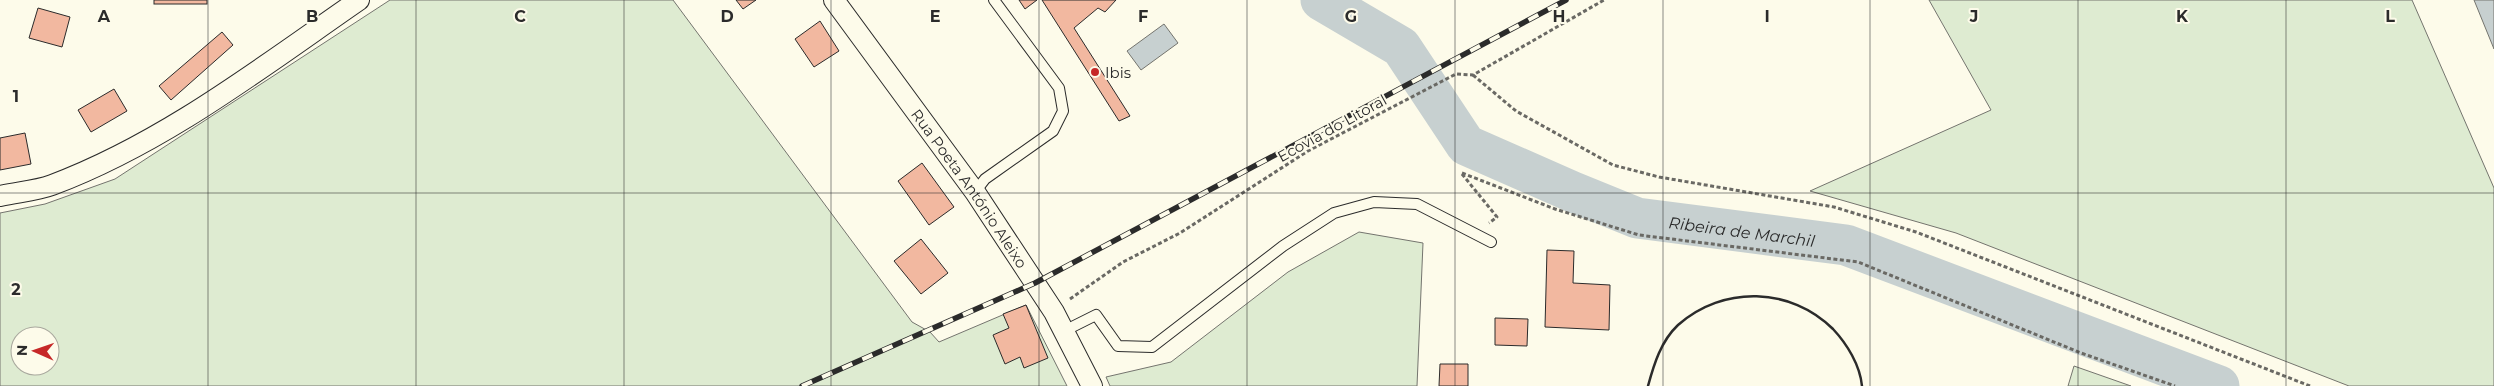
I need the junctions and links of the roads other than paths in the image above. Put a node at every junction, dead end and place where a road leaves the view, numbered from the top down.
1 (359, 0) edge
2 (834, 0) edge
3 (994, 0) edge
4 (975, 192) junction
5 (0, 196) edge
6 (1490, 242) dead end
7 (1064, 331) junction
8 (1092, 386) edge

1 - 5 street
2 - 4 street, Rua Poeta António Aleixo
3 - 4 lane
4 - 7 street, Rua Poeta António Aleixo
6 - 7 lane
7 - 8 street, Rua Poeta António Aleixo

